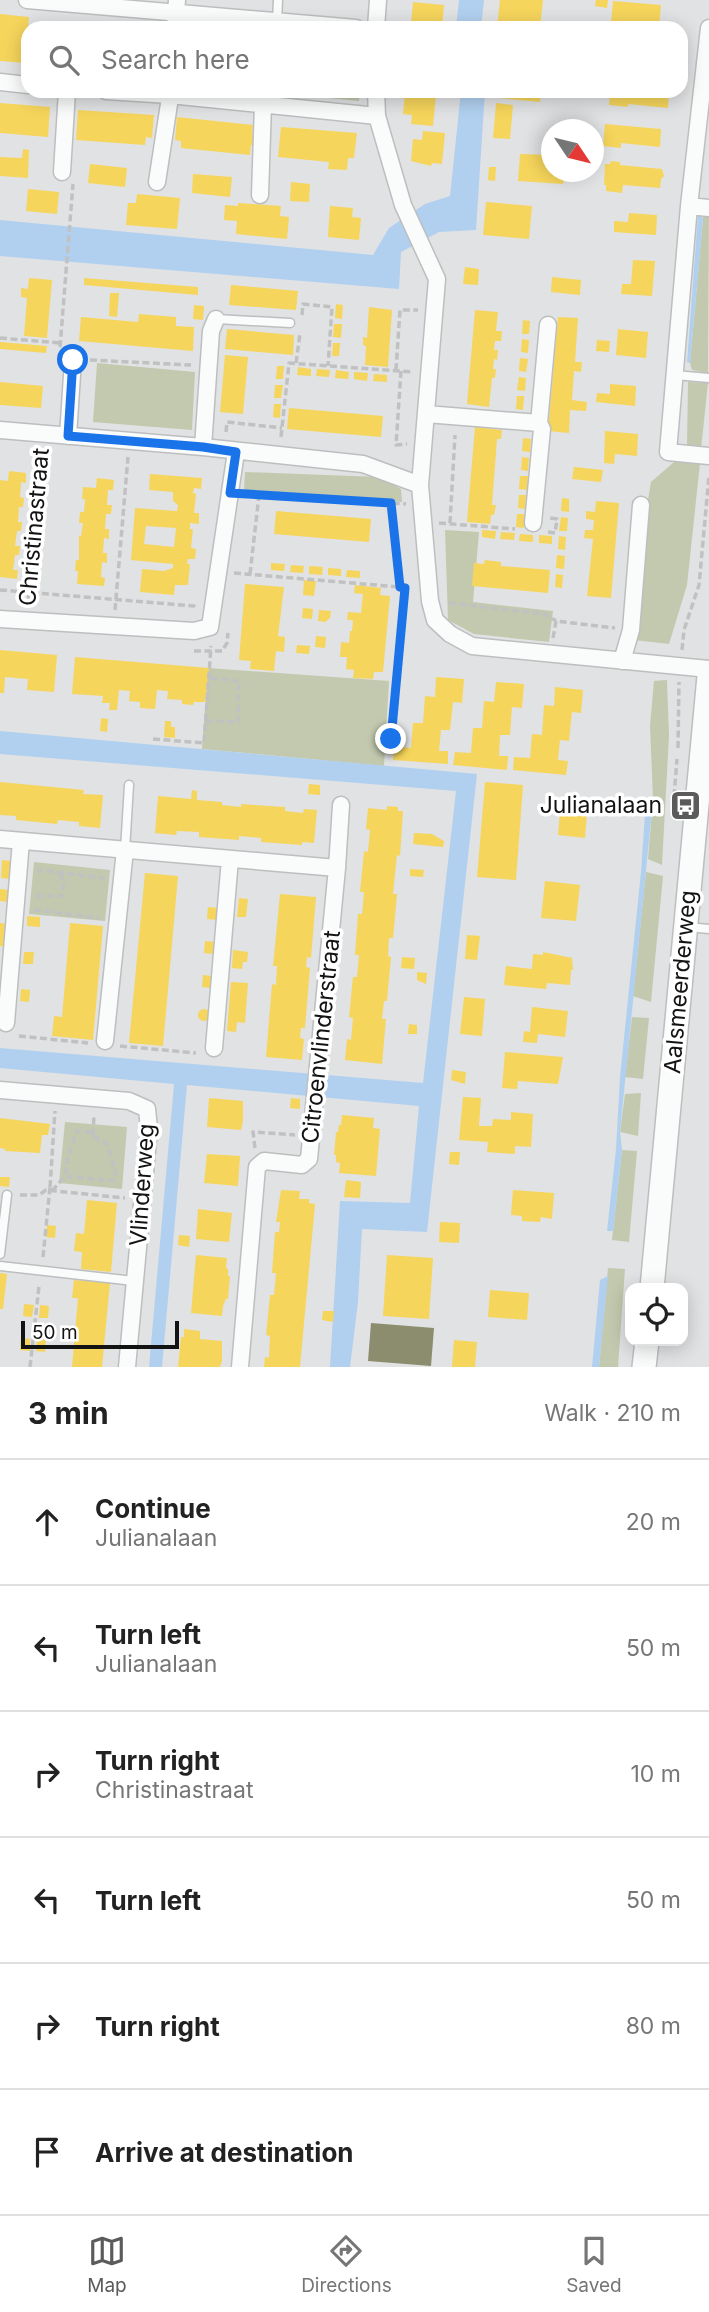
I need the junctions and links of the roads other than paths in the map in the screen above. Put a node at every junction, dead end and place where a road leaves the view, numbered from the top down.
1 (27, 0) edge
2 (278, 0) edge
3 (378, 0) edge
4 (75, 2) edge
5 (176, 14) edge
6 (264, 21) edge
7 (277, 21) edge
8 (376, 21) edge
9 (709, 28) edge
10 (0, 82) edge
11 (21, 84) edge
12 (67, 98) edge
13 (169, 98) edge
14 (212, 98) edge
15 (376, 98) edge
16 (263, 104) junction
17 (377, 116) junction
18 (62, 172) dead end
19 (157, 182) dead end
20 (260, 195) dead end
21 (689, 206) junction
22 (709, 208) edge
23 (216, 319) joint
24 (290, 323) dead end
25 (548, 325) dead end
26 (73, 360) road end
27 (675, 375) junction
28 (709, 378) edge
29 (426, 414) junction
30 (539, 423) junction
31 (0, 430) edge
32 (68, 436) junction
33 (203, 447) junction
34 (230, 451) junction
35 (709, 456) edge
36 (420, 485) junction
37 (641, 505) dead end
38 (533, 523) road end
39 (0, 619) edge
40 (622, 661) junction
41 (709, 669) edge
42 (709, 676) edge
43 (129, 785) dead end
44 (341, 805) dead end
45 (0, 839) edge
46 (21, 841) junction
47 (125, 850) junction
48 (230, 859) junction
49 (337, 868) junction
50 (685, 927) junction
51 (709, 929) edge
52 (6, 1023) road end
53 (105, 1043) road end
54 (214, 1048) road end
55 (0, 1090) edge
56 (7, 1195) road end
57 (0, 1254) edge
58 (0, 1266) edge
59 (134, 1281) junction
60 (652, 1283) edge
61 (646, 1346) edge
62 (127, 1367) edge
63 (240, 1367) edge
64 (644, 1367) edge

1 - 4 street
2 - 7 lane
3 - 8 street
4 - 5 street
5 - 6 street
9 - 21 street
10 - 11 street
12 - 18 street
13 - 19 street
14 - 16 street
15 - 17 street
16 - 17 street
16 - 20 street
17 - 29 street
21 - 22 street
21 - 27 street
23 - 24 lane
23 - 33 street
25 - 30 street
26 - 32 street
27 - 28 lane
27 - 35 street
29 - 30 street
29 - 36 street
30 - 38 street
31 - 32 street
32 - 33 street
33 - 34 street
34 - 36 street
34 - 39 street, Christinastraat
36 - 40 street
37 - 40 street
40 - 41 street
42 - 50 street, Aalsmeerderweg
43 - 47 lane
44 - 49 street, Citroenvlinderstraat
45 - 46 street
46 - 47 street
46 - 52 street
47 - 48 street
47 - 53 street
48 - 49 street
48 - 54 street
49 - 63 street, Citroenvlinderstraat
50 - 51 lane
50 - 60 street, Aalsmeerderweg
55 - 59 street, Vlinderweg
56 - 57 lane
58 - 59 lane
59 - 62 street, Vlinderweg
61 - 64 street

